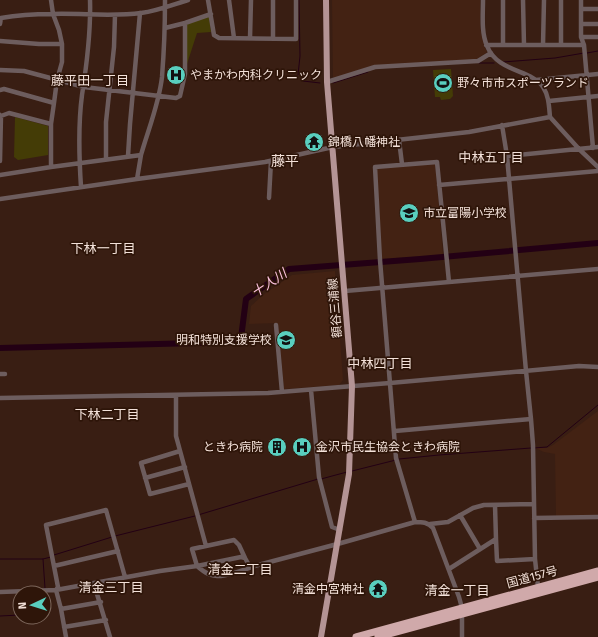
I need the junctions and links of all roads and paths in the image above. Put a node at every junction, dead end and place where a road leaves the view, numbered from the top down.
1 (51, 0) edge
2 (90, 0) edge
3 (165, 0) edge
4 (188, 0) edge
5 (208, 0) edge
6 (229, 0) edge
7 (250, 0) edge
8 (273, 0) edge
9 (296, 0) edge
10 (326, 0) edge
11 (483, 0) edge
12 (503, 0) edge
13 (523, 0) edge
14 (544, 0) edge
15 (561, 0) edge
16 (581, 0) edge
17 (165, 8) junction
18 (581, 8) junction
19 (598, 9) edge
20 (140, 13) junction
21 (53, 14) junction
22 (90, 14) junction
23 (211, 14) junction
24 (115, 15) junction
25 (186, 23) junction
26 (0, 24) edge
27 (581, 24) junction
28 (598, 24) edge
29 (165, 28) junction
30 (580, 37) junction
31 (598, 37) edge
32 (234, 38) junction
33 (250, 38) junction
34 (273, 38) junction
35 (0, 40) edge
36 (62, 44) junction
37 (486, 45) junction
38 (503, 45) junction
39 (524, 45) junction
40 (544, 45) junction
41 (561, 45) junction
42 (584, 45) junction
43 (491, 53) junction
44 (0, 70) edge
45 (598, 74) edge
46 (587, 75) junction
47 (57, 80) junction
48 (536, 80) junction
49 (327, 82) junction
50 (84, 87) junction
51 (0, 90) edge
52 (110, 90) junction
53 (133, 93) junction
54 (158, 95) junction
55 (598, 96) edge
56 (588, 97) junction
57 (549, 101) junction
58 (54, 103) junction
59 (1, 116) edge
60 (550, 117) junction
61 (51, 124) junction
62 (502, 125) junction
63 (399, 140) junction
64 (333, 147) junction
65 (596, 148) edge
66 (579, 150) junction
67 (141, 155) junction
68 (128, 156) junction
69 (507, 156) junction
70 (106, 159) junction
71 (0, 161) edge
72 (271, 161) junction
73 (79, 163) junction
74 (402, 164) junction
75 (51, 167) junction
76 (598, 167) edge
77 (598, 171) edge
78 (0, 175) edge
79 (137, 179) junction
80 (509, 179) junction
81 (439, 185) junction
82 (81, 187) junction
83 (269, 198) dead end
84 (0, 199) edge
85 (598, 269) edge
86 (518, 276) junction
87 (449, 282) junction
88 (382, 288) junction
89 (345, 291) junction
90 (276, 325) dead end
91 (598, 367) edge
92 (526, 371) junction
93 (390, 383) junction
94 (352, 386) junction
95 (311, 390) junction
96 (282, 392) junction
97 (176, 395) junction
98 (0, 398) edge
99 (531, 419) junction
100 (395, 432) junction
101 (180, 451) junction
102 (185, 467) junction
103 (145, 478) junction
104 (189, 484) junction
105 (534, 504) junction
106 (495, 505) junction
107 (460, 515) junction
108 (598, 517) edge
109 (534, 518) junction
110 (415, 522) junction
111 (430, 524) junction
112 (340, 530) junction
113 (496, 539) junction
114 (338, 544) junction
115 (206, 546) junction
116 (480, 549) junction
117 (118, 551) junction
118 (246, 558) junction
119 (535, 559) junction
120 (54, 566) junction
121 (197, 566) junction
122 (250, 567) junction
123 (449, 569) junction
124 (598, 571) edge
125 (125, 577) junction
126 (598, 577) edge
127 (94, 584) junction
128 (538, 587) junction
129 (54, 590) junction
130 (0, 592) edge
131 (100, 602) junction
132 (61, 609) junction
133 (461, 611) junction
134 (106, 620) junction
135 (64, 627) junction
136 (66, 637) edge
137 (110, 637) edge
138 (321, 637) edge
139 (356, 637) edge
140 (378, 637) edge
141 (462, 637) edge

1 - 21 street
2 - 22 street
3 - 17 street
4 - 17 street
5 - 23 street
6 - 32 street
7 - 33 street
8 - 34 street
9 - 34 street
10 - 49 main road, 額谷三浦線
11 - 37 street
12 - 38 street
13 - 39 street
14 - 40 street
15 - 41 street
16 - 18 street
17 - 20 street
17 - 29 street
18 - 19 street
18 - 27 street
20 - 24 street
20 - 53 street
21 - 22 street
21 - 26 street
21 - 36 street
22 - 24 street
22 - 50 street
23 - 25 street
23 - 32 street
24 - 52 street
25 - 29 street
25 - 54 street
27 - 28 street
27 - 30 street
29 - 54 street
30 - 31 street
30 - 42 street
32 - 33 street
33 - 34 street
35 - 36 street
36 - 47 street
37 - 38 street
37 - 43 street
38 - 39 street
39 - 40 street
40 - 41 street
41 - 42 street
42 - 46 street
43 - 48 street
43 - 49 street
44 - 47 street
45 - 46 street
46 - 48 street
46 - 56 street
47 - 50 street
47 - 58 street
48 - 57 street
49 - 64 main road, 額谷三浦線
50 - 52 street
50 - 73 street
51 - 58 street
52 - 53 street
52 - 70 street
53 - 54 street
53 - 68 street
54 - 67 street
55 - 56 street
56 - 57 street
56 - 65 street
57 - 60 street
58 - 61 street
59 - 61 street
59 - 71 street
60 - 62 street
60 - 66 street
61 - 75 street
62 - 63 street
62 - 69 street
63 - 64 street
63 - 74 street
64 - 72 street
64 - 89 main road, 額谷三浦線
65 - 66 street
66 - 69 street
66 - 76 street
67 - 68 street
67 - 79 street
68 - 70 street
69 - 80 street
70 - 73 street
72 - 79 street
72 - 83 street
73 - 75 street
73 - 82 street
74 - 81 street
74 - 88 street
75 - 78 street
77 - 80 street
79 - 82 street
80 - 81 street
80 - 86 street
81 - 87 street
82 - 84 street
85 - 86 street
86 - 87 street
86 - 92 street
87 - 88 street
88 - 89 street
88 - 93 street
89 - 94 main road, 額谷三浦線
90 - 96 street
91 - 92 street
92 - 93 street
92 - 99 street
93 - 94 street
93 - 100 street
94 - 95 street
94 - 112 main road, 額谷三浦線
95 - 96 street
95 - 112 street
96 - 97 street
97 - 98 street
97 - 101 street
99 - 100 street
99 - 105 street
100 - 110 street
101 - 102 street
101 - 103 street
102 - 103 street
102 - 104 street
103 - 104 street
104 - 115 street
105 - 106 street
105 - 109 street
106 - 107 street
106 - 113 street
107 - 111 street
107 - 116 street
108 - 109 street
109 - 119 street
110 - 111 street
110 - 114 street
111 - 123 street
112 - 114 main road, 額谷三浦線
113 - 116 street
113 - 119 street
114 - 122 street
114 - 138 main road, 額谷三浦線
115 - 118 street
115 - 121 street
116 - 123 street
117 - 120 street
117 - 120 street
117 - 125 street
118 - 121 street
118 - 122 street
119 - 128 street
120 - 129 street
121 - 122 street
121 - 125 street
123 - 133 street
124 - 128 highway, 国道157号
125 - 127 street
126 - 133 highway, 国道157号
127 - 129 street
127 - 131 street
128 - 133 highway, 国道157号
129 - 130 street
129 - 132 street
131 - 132 street
131 - 134 street
132 - 135 street
133 - 139 highway, 国道157号
133 - 140 highway, 国道157号
133 - 141 street
134 - 135 street
134 - 137 street
135 - 136 street

